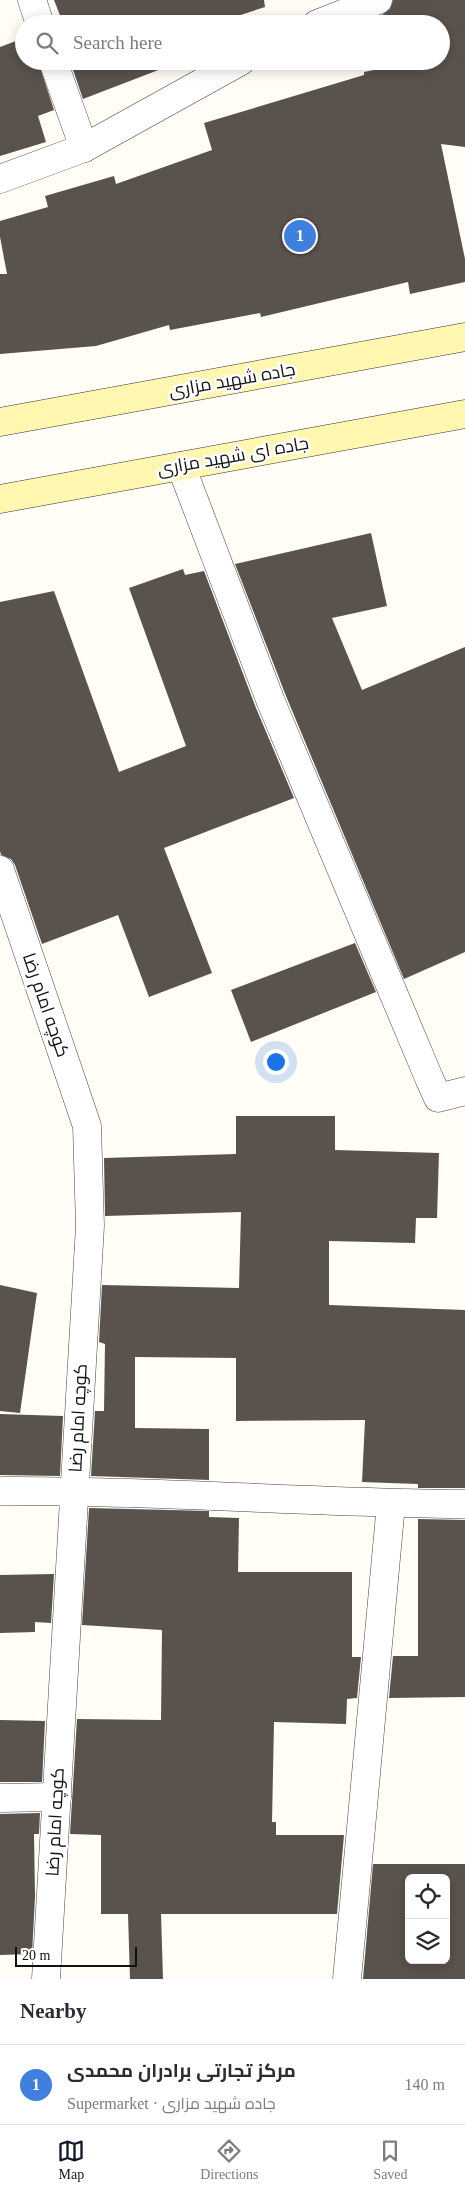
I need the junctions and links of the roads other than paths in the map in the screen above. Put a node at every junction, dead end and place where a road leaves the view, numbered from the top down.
1 (32, 0) edge
2 (378, 0) edge
3 (326, 13) edge
4 (37, 15) edge
5 (56, 70) edge
6 (225, 70) edge
7 (84, 148) junction
8 (0, 179) edge
9 (465, 337) edge
10 (465, 414) edge
11 (0, 422) edge
12 (181, 466) junction
13 (0, 499) edge
14 (0, 870) edge
15 (465, 1091) edge
16 (74, 1490) junction
17 (0, 1491) edge
18 (391, 1504) junction
19 (465, 1504) edge
20 (56, 1797) junction
21 (0, 1798) edge
22 (46, 1979) edge
23 (347, 1979) edge

1 - 4 street
2 - 3 street
5 - 7 street
6 - 7 street
7 - 8 street
9 - 11 main road, جاده شهید مزاری
10 - 12 main road, جاده ای شهید مزاری
12 - 13 main road, جاده ای شهید مزاری
12 - 15 street
14 - 16 street, کوچه امام رضا
16 - 17 street
16 - 18 street
16 - 20 street, کوچه امام رضا
18 - 19 street
18 - 23 street
20 - 21 street
20 - 22 street, کوچه امام رضا

